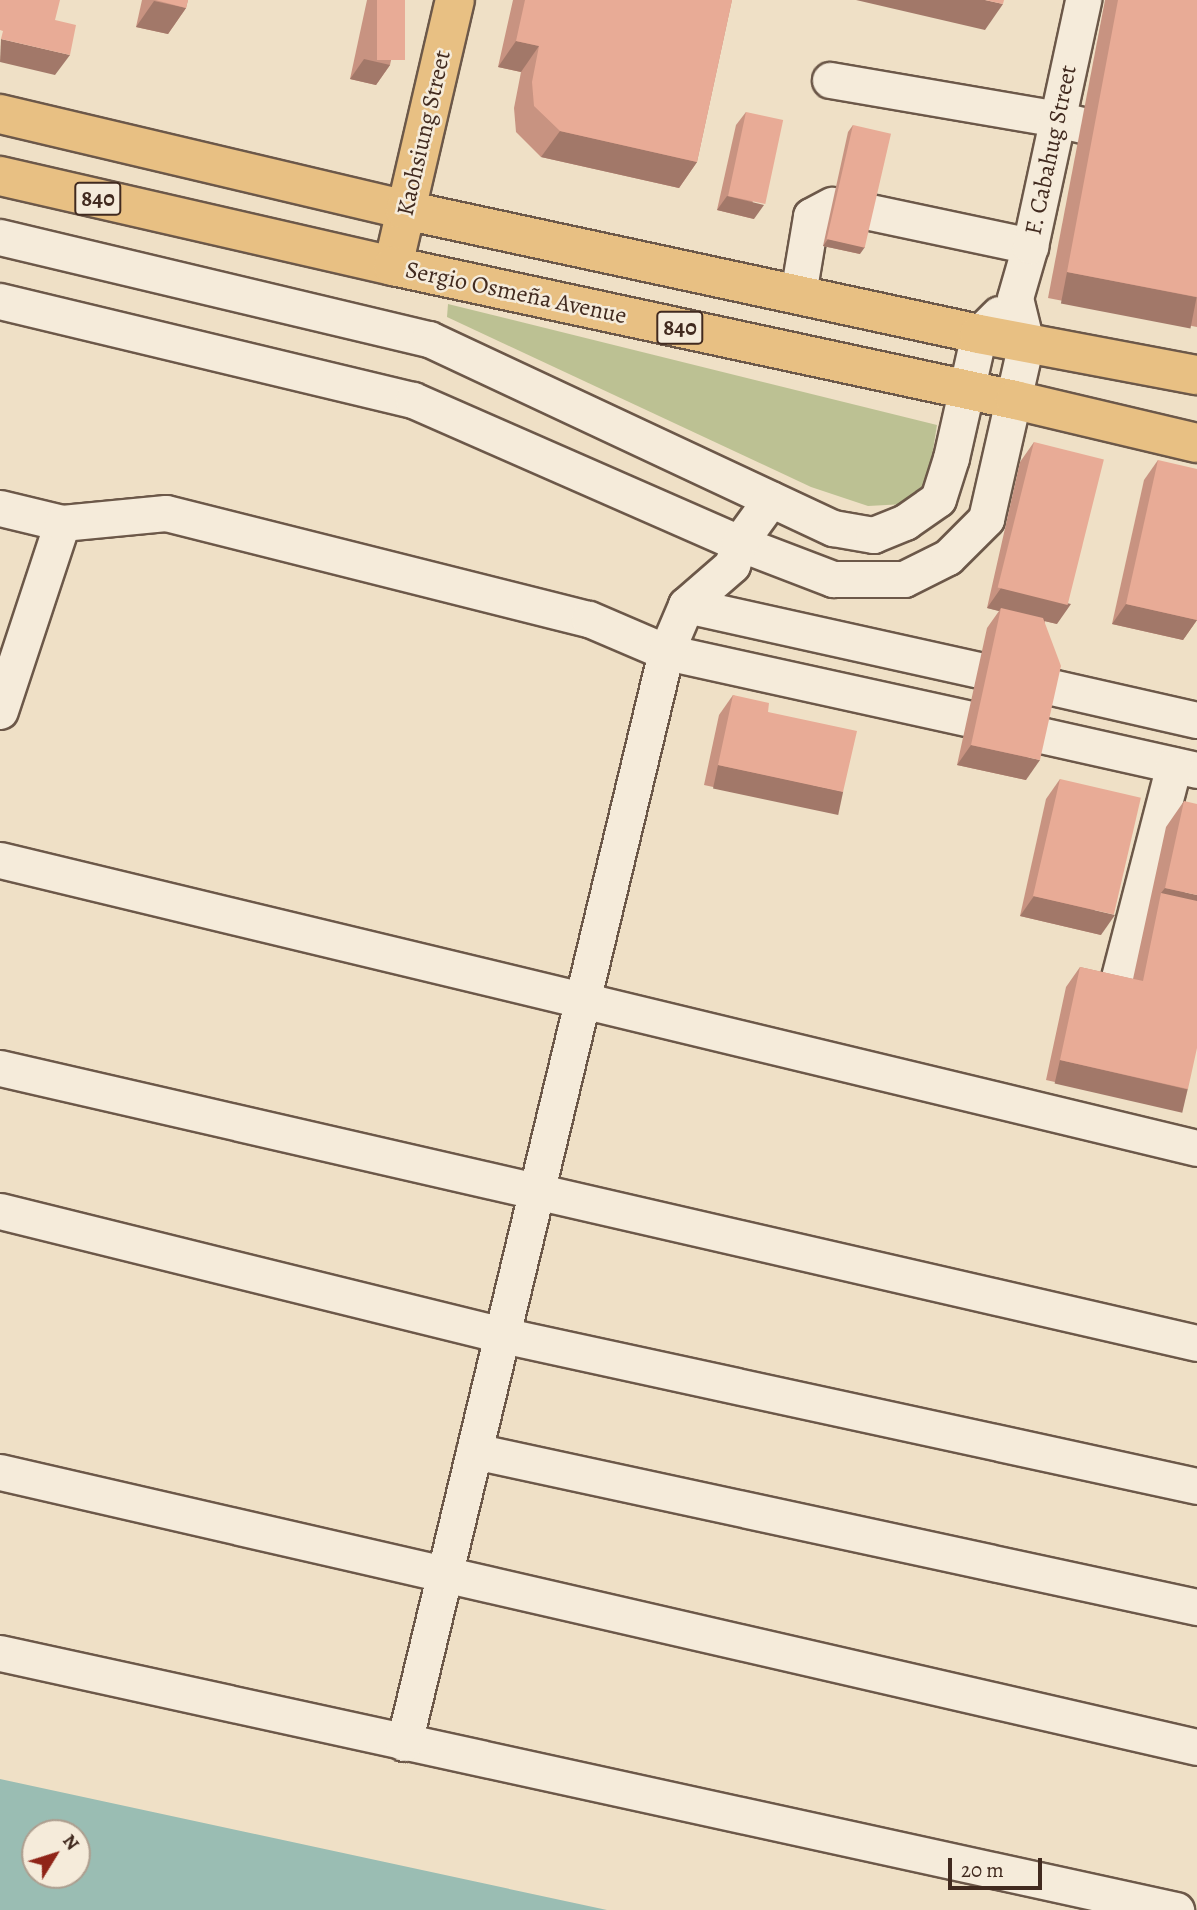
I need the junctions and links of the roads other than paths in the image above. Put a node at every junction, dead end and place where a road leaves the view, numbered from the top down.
1 (455, 0) edge
2 (1083, 0) edge
3 (830, 80) dead end
4 (0, 114) edge
5 (1057, 119) junction
6 (1197, 152) edge
7 (0, 176) edge
8 (832, 205) edge
9 (405, 210) junction
10 (870, 212) edge
11 (0, 237) edge
12 (1030, 246) junction
13 (393, 267) junction
14 (798, 294) junction
15 (1015, 299) junction
16 (0, 302) edge
17 (979, 334) junction
18 (1026, 343) junction
19 (1197, 375) edge
20 (967, 390) junction
21 (1015, 400) junction
22 (1197, 443) edge
23 (771, 499) junction
24 (0, 508) edge
25 (62, 523) junction
26 (739, 543) junction
27 (686, 606) junction
28 (666, 652) junction
29 (978, 670) dead end
30 (1047, 686) edge
31 (0, 711) edge
32 (1195, 715) edge
33 (967, 718) dead end
34 (1036, 734) edge
35 (1186, 768) edge
36 (0, 860) edge
37 (1117, 985) edge
38 (583, 999) junction
39 (0, 1068) edge
40 (1197, 1148) edge
41 (536, 1193) junction
42 (0, 1212) edge
43 (502, 1335) junction
44 (1197, 1343) edge
45 (474, 1451) junction
46 (0, 1472) edge
47 (1197, 1486) edge
48 (445, 1574) junction
49 (1197, 1607) edge
50 (0, 1653) edge
51 (404, 1743) junction
52 (1197, 1747) edge
53 (1176, 1910) edge

1 - 9 main road, Kaohsiung Street
2 - 5 street, F. Cabahug Street
3 - 5 street
4 - 9 main road, 840
5 - 6 street
5 - 12 street, F. Cabahug Street
7 - 13 main road, Sergio Osmeña Avenue / 840
8 - 14 street
9 - 13 main road, Kaohsiung Street
9 - 14 main road, 840
10 - 12 street
11 - 23 street
12 - 15 street, F. Cabahug Street
13 - 20 main road, Sergio Osmeña Avenue / 840
14 - 17 main road, 840
15 - 17 street
15 - 18 street, F. Cabahug Street
16 - 26 street, F. Cabahug Street
17 - 18 main road, 840
17 - 20 street
18 - 19 main road, 840
18 - 21 street, F. Cabahug Street
20 - 21 main road, Sergio Osmeña Avenue / 840
20 - 23 street
21 - 22 main road, Sergio Osmeña Avenue / 840
21 - 26 street, F. Cabahug Street
23 - 26 street
24 - 25 street
25 - 28 street
25 - 31 street
26 - 27 street
27 - 28 street
27 - 29 street
28 - 33 street
28 - 38 street
30 - 32 street
34 - 35 street
35 - 37 street
36 - 38 street
38 - 40 street
38 - 41 street
39 - 41 street
41 - 43 street
41 - 44 street
42 - 43 street
43 - 45 street
43 - 47 street
45 - 48 street
45 - 49 street
46 - 48 street
48 - 51 street
48 - 52 street
50 - 51 street
51 - 53 street

